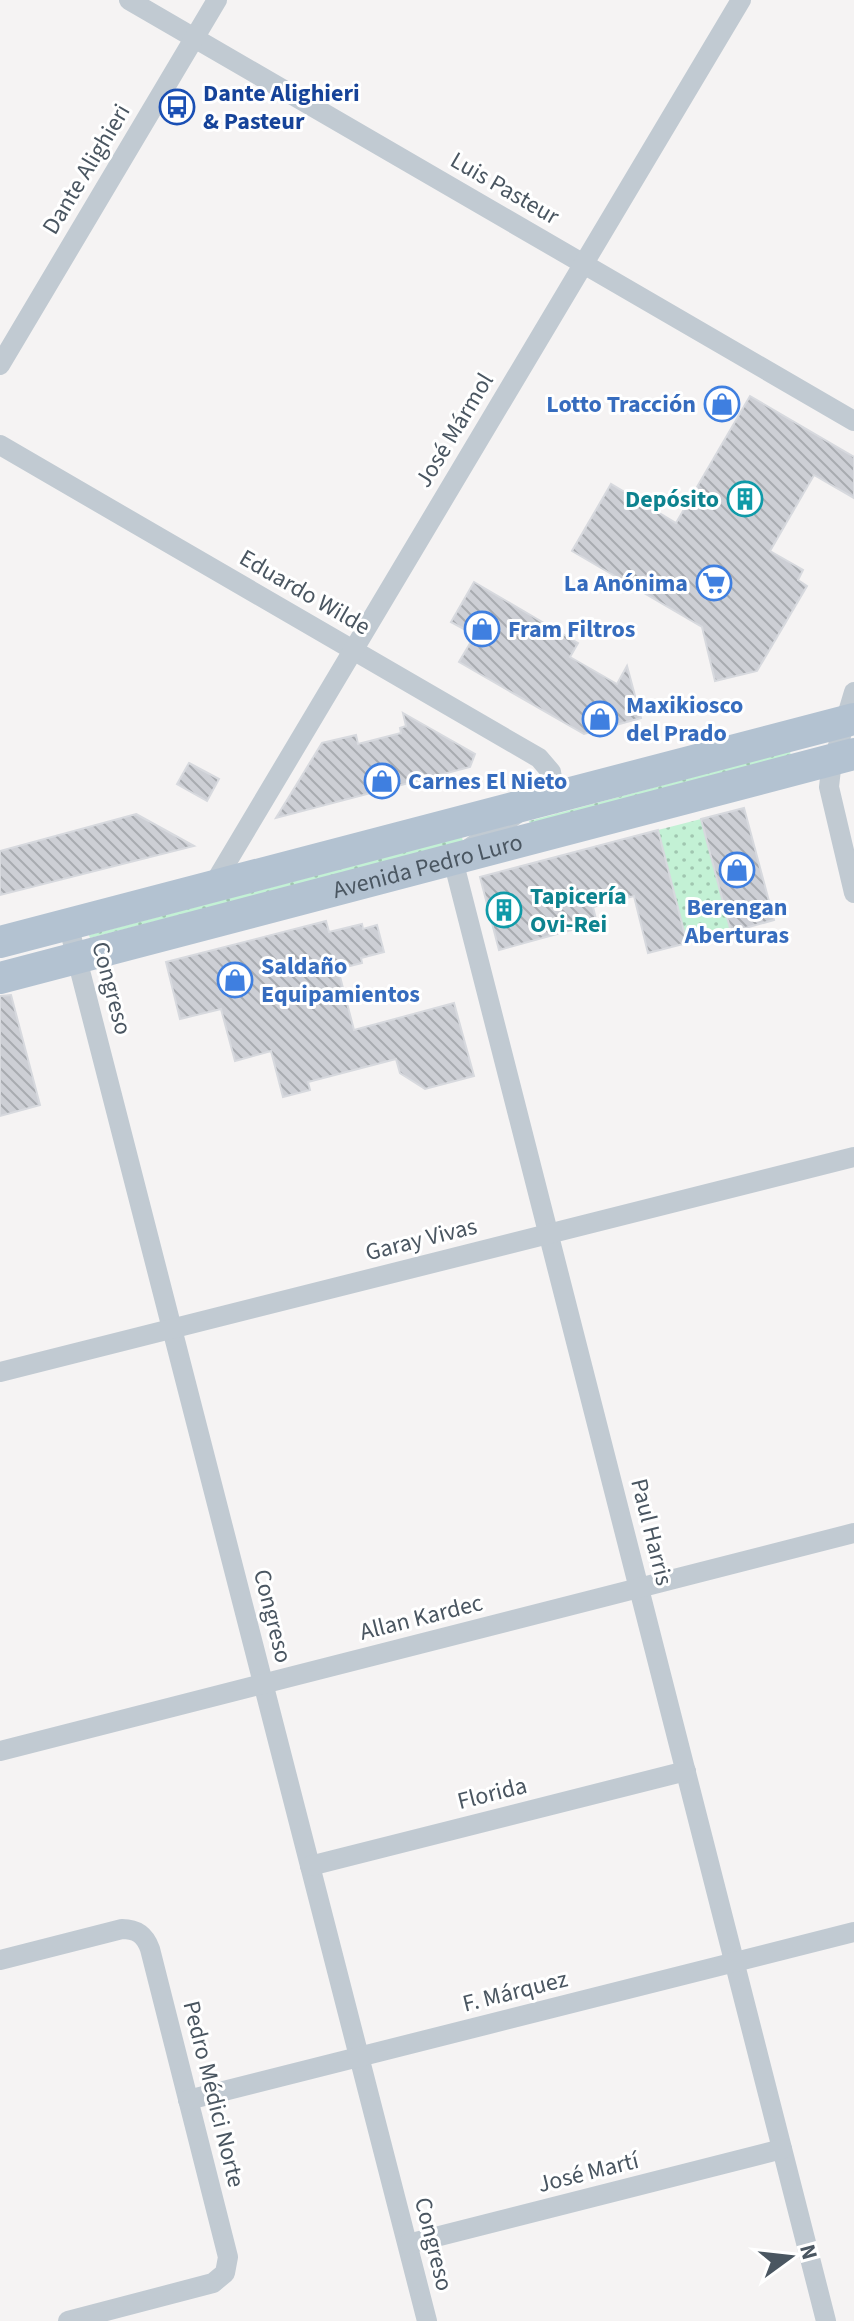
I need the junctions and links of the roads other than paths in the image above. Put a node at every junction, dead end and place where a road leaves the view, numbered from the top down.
1 (129, 0) edge
2 (217, 0) edge
3 (741, 0) edge
4 (195, 38) junction
5 (583, 264) junction
6 (0, 365) edge
7 (854, 421) edge
8 (0, 445) edge
9 (353, 650) junction
10 (851, 711) edge
11 (844, 757) edge
12 (542, 800) junction
13 (453, 860) junction
14 (212, 887) junction
15 (854, 893) edge
16 (68, 924) junction
17 (0, 942) edge
18 (77, 958) junction
19 (0, 978) edge
20 (854, 1157) edge
21 (549, 1234) junction
22 (172, 1329) junction
23 (0, 1372) edge
24 (854, 1533) edge
25 (639, 1588) junction
26 (263, 1684) junction
27 (0, 1751) edge
28 (686, 1771) junction
29 (310, 1866) junction
30 (854, 1932) edge
31 (0, 1960) edge
32 (735, 1962) junction
33 (360, 2057) junction
34 (188, 2100) junction
35 (782, 2149) junction
36 (408, 2244) junction
37 (68, 2321) edge
38 (427, 2321) edge
39 (826, 2321) edge

1 - 4 street, Luis Pasteur
2 - 4 street, Dante Alighieri
3 - 5 street, José Mármol
4 - 5 street, Luis Pasteur
4 - 6 street, Dante Alighieri
5 - 7 street, Luis Pasteur
5 - 9 street, José Mármol
8 - 9 street, Eduardo Wilde
9 - 12 street, Eduardo Wilde
9 - 14 street, José Mármol
10 - 11 street
10 - 12 main road, Avenida Pedro Luro
11 - 13 main road, Avenida Pedro Luro
11 - 15 street
12 - 13 street
12 - 14 main road, Avenida Pedro Luro
13 - 18 main road, Avenida Pedro Luro
13 - 21 street, Paul Harris
14 - 16 main road, Avenida Pedro Luro
16 - 17 main road, Avenida Pedro Luro
16 - 18 street, Congreso
18 - 19 main road, Avenida Pedro Luro
18 - 22 street, Congreso
20 - 21 street, Garay Vivas
21 - 22 street, Garay Vivas
21 - 25 street, Paul Harris
22 - 23 street, Garay Vivas
22 - 26 street, Congreso
24 - 25 street, Allan Kardec
25 - 26 street, Allan Kardec
25 - 28 street, Paul Harris
26 - 27 street, Allan Kardec
26 - 29 street, Congreso
28 - 29 street, Florida
28 - 32 street, Paul Harris
29 - 33 street, Congreso
30 - 32 street, F. Márquez
31 - 34 street, Pedro Médici Norte
32 - 33 street, F. Márquez
32 - 35 street, Paul Harris
33 - 34 street, F. Márquez
33 - 36 street, Congreso
34 - 37 street, Pedro Médici Norte
35 - 36 street, José Martí
35 - 39 street, Paul Harris
36 - 38 street, Congreso

